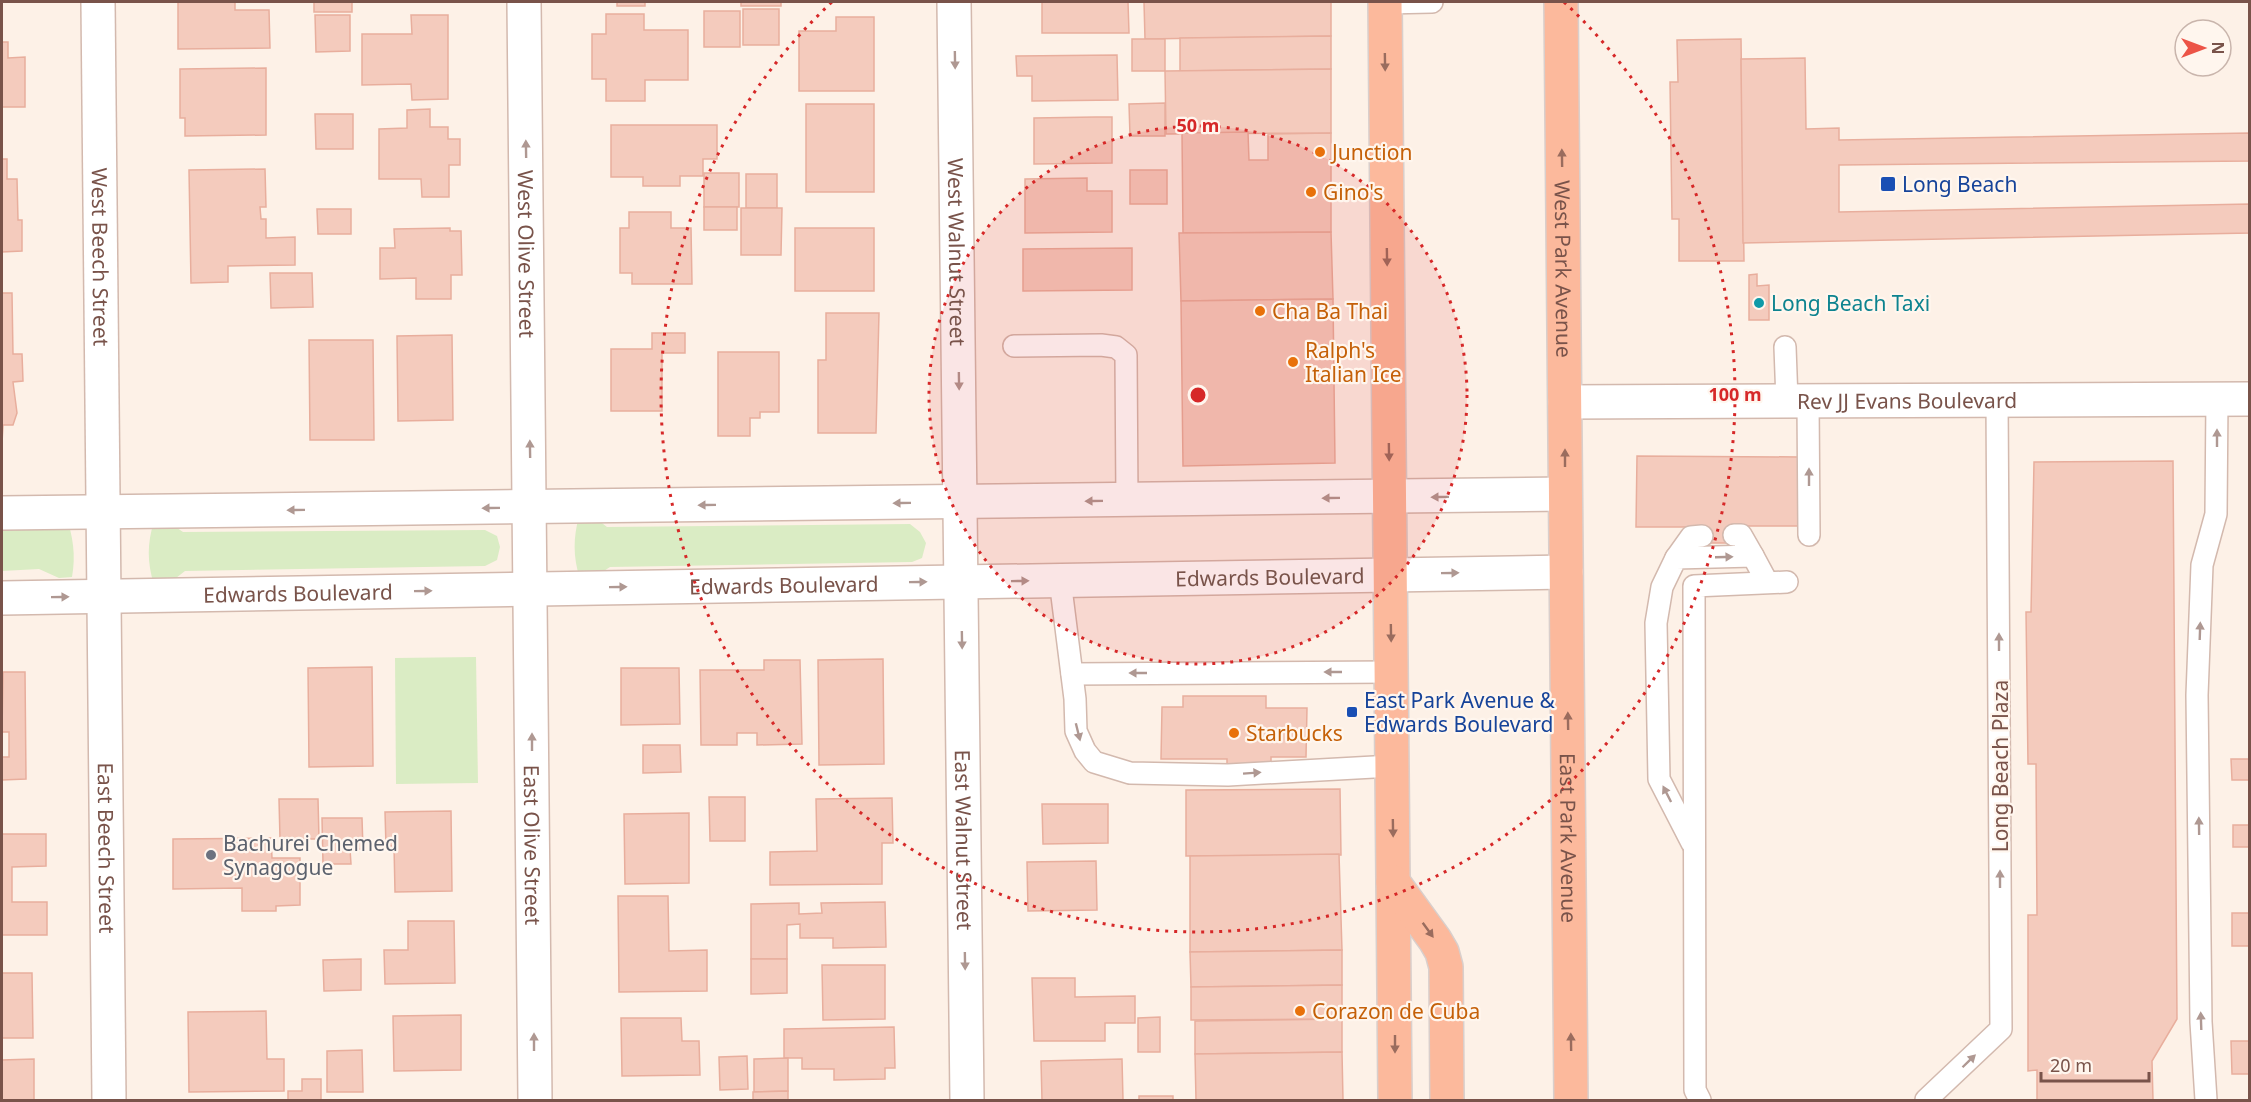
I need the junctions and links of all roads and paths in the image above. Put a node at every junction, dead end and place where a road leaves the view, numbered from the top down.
1 (98, 2) edge
2 (524, 2) edge
3 (954, 2) edge
4 (1384, 2) edge
5 (1432, 2) edge
6 (1561, 2) edge
7 (1014, 346) dead end
8 (1785, 347) dead end
9 (2217, 399) junction
10 (2250, 399) edge
11 (1997, 400) junction
12 (1797, 401) junction
13 (1565, 402) junction
14 (1565, 494) junction
15 (1389, 497) junction
16 (1127, 501) junction
17 (960, 502) junction
18 (530, 507) junction
19 (104, 512) junction
20 (2, 513) edge
21 (1734, 535) dead end
22 (1809, 535) dead end
23 (1702, 536) dead end
24 (1566, 538) joint
25 (1753, 556) junction
26 (1676, 558) junction
27 (1566, 572) junction
28 (1391, 574) junction
29 (1060, 580) junction
30 (962, 582) junction
31 (1694, 586) junction
32 (1662, 587) junction
33 (531, 589) junction
34 (104, 596) junction
35 (2, 598) edge
36 (1392, 672) junction
37 (1072, 674) junction
38 (1392, 766) junction
39 (1694, 846) junction
40 (1394, 882) junction
41 (1572, 1100) edge
42 (110, 1101) edge
43 (535, 1101) edge
44 (967, 1101) edge
45 (1395, 1101) edge
46 (1447, 1101) edge
47 (1700, 1101) edge
48 (1926, 1101) edge
49 (2206, 1101) edge

1 - 19 street, West Beech Street
18 -> 2 street, West Olive Street
3 -> 17 street, West Walnut Street
4 - 5 lane
4 -> 15 highway
13 -> 6 highway, West Park Avenue
7 - 16 lane
8 - 12 lane
9 - 10 street, Rev JJ Evans Boulevard
9 - 11 street, Rev JJ Evans Boulevard
49 -> 9 lane
11 - 12 street, Rev JJ Evans Boulevard
48 -> 11 lane, Long Beach Plaza
12 - 13 street, Rev JJ Evans Boulevard
22 -> 12 lane
14 -> 13 highway, West Park Avenue
14 -> 15 street
14 - 24 highway, West Park Avenue
15 -> 16 street
15 - 28 highway
16 -> 17 street
17 -> 18 street
17 - 30 street, West Walnut Street
18 -> 19 street
18 - 33 street, West Olive Street
19 - 20 street
19 - 34 street, West Beech Street
21 - 25 lane
23 - 26 lane
24 - 27 highway, East Park Avenue
26 -> 25 lane
25 - 31 lane
26 - 32 lane
28 -> 27 street, Edwards Boulevard
41 -> 27 highway, East Park Avenue
28 - 29 street, Edwards Boulevard
28 -> 36 highway
30 -> 29 street, Edwards Boulevard
29 - 37 lane
33 -> 30 street, Edwards Boulevard
30 -> 44 street, East Walnut Street
31 - 32 lane
31 - 39 lane
39 -> 32 lane
34 -> 33 street, Edwards Boulevard
43 -> 33 street, East Olive Street
35 -> 34 street, Edwards Boulevard
34 - 42 street, East Beech Street
36 -> 37 lane
36 - 38 highway
37 -> 38 lane
38 -> 40 highway
39 - 47 lane
40 -> 45 highway
40 -> 46 highway

